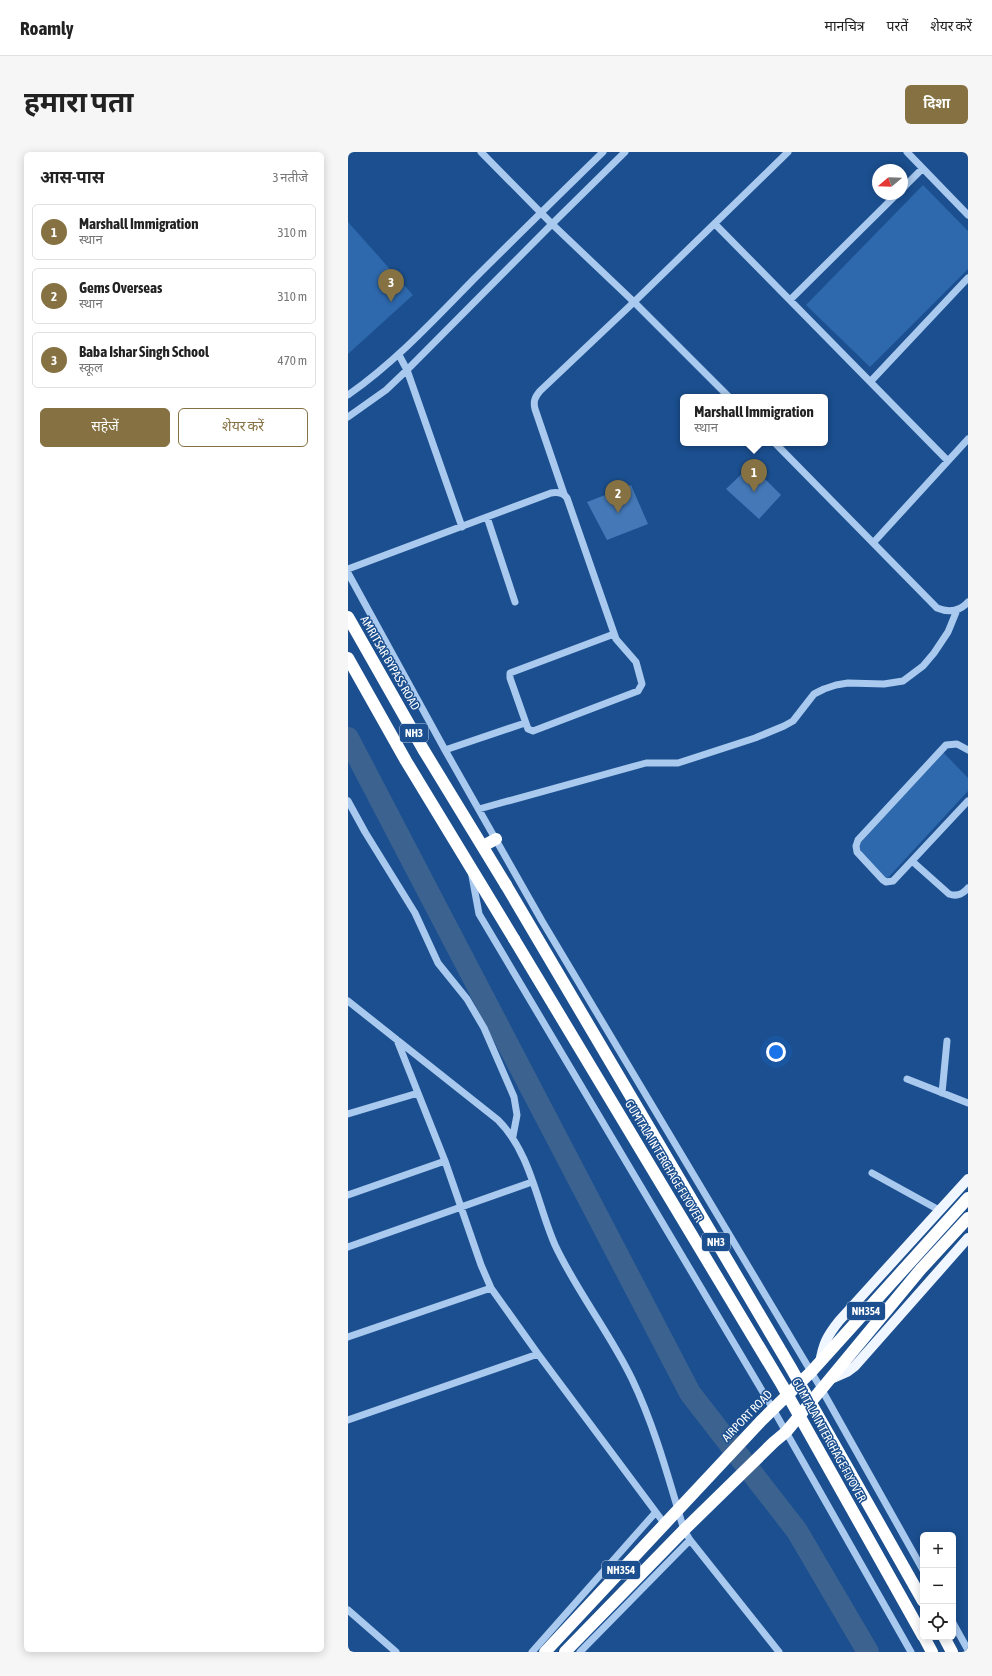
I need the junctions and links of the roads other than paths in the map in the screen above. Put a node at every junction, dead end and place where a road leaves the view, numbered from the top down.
1 (481, 152) edge
2 (603, 152) edge
3 (625, 152) edge
4 (788, 152) edge
5 (906, 152) edge
6 (922, 169) junction
7 (908, 183) edge
8 (891, 200) edge
9 (541, 212) junction
10 (968, 215) edge
11 (552, 224) junction
12 (715, 224) junction
13 (968, 278) edge
14 (790, 300) junction
15 (634, 302) junction
16 (399, 355) junction
17 (407, 370) junction
18 (871, 381) junction
19 (726, 394) edge
20 (348, 395) edge
21 (348, 417) edge
22 (968, 439) edge
23 (778, 446) edge
24 (948, 461) junction
25 (564, 494) junction
26 (487, 517) junction
27 (462, 527) junction
28 (873, 542) junction
29 (348, 569) edge
30 (348, 573) edge
31 (515, 602) dead end
32 (968, 602) edge
33 (957, 610) junction
34 (348, 617) edge
35 (614, 634) junction
36 (348, 658) edge
37 (525, 723) junction
38 (445, 750) junction
39 (968, 750) edge
40 (348, 800) edge
41 (968, 800) edge
42 (479, 810) junction
43 (496, 839) junction
44 (483, 846) junction
45 (912, 861) junction
46 (471, 869) junction
47 (968, 888) edge
48 (348, 1001) edge
49 (397, 1040) junction
50 (947, 1041) dead end
51 (907, 1079) dead end
52 (418, 1093) junction
53 (942, 1093) junction
54 (968, 1103) edge
55 (348, 1114) edge
56 (513, 1136) junction
57 (445, 1161) junction
58 (872, 1173) dead end
59 (968, 1178) edge
60 (532, 1182) junction
61 (348, 1195) edge
62 (968, 1198) edge
63 (461, 1207) junction
64 (939, 1210) junction
65 (968, 1218) edge
66 (968, 1238) edge
67 (348, 1246) edge
68 (491, 1288) junction
69 (348, 1337) edge
70 (538, 1354) junction
71 (820, 1363) junction
72 (811, 1372) junction
73 (831, 1379) junction
74 (822, 1390) junction
75 (773, 1409) junction
76 (348, 1420) edge
77 (786, 1432) junction
78 (678, 1508) junction
79 (655, 1512) junction
80 (664, 1523) junction
81 (687, 1535) junction
82 (922, 1568) edge
83 (920, 1596) edge
84 (349, 1612) edge
85 (956, 1628) edge
86 (920, 1631) edge
87 (925, 1640) edge
88 (946, 1640) edge
89 (968, 1650) edge
90 (396, 1652) edge
91 (532, 1652) edge
92 (545, 1652) edge
93 (565, 1652) edge
94 (580, 1652) edge
95 (778, 1652) edge
96 (911, 1652) edge
97 (932, 1652) edge
98 (952, 1652) edge

1 - 9 street
2 - 9 street
3 - 11 street
4 - 12 street
5 - 6 street
6 - 7 street
6 - 10 street
8 - 14 street
9 - 11 street
9 - 16 street
11 - 15 street
11 - 17 street
12 - 14 street
12 - 15 street
13 - 18 street
14 - 18 street
15 - 19 street
15 - 25 street
16 - 17 street
16 - 20 street
17 - 21 street
17 - 27 street
18 - 24 street
22 - 24 street
23 - 28 street
24 - 28 street
25 - 26 street
25 - 35 street
26 - 27 street
26 - 31 street
27 - 29 street
28 - 33 street
30 - 38 street
32 - 33 street
33 - 42 street
34 - 44 highway, AMRITSAR BYPASS ROAD / NH3
35 - 37 street
35 - 37 street
36 - 46 highway, NH3
37 - 38 street
38 - 42 street
39 - 45 street
40 - 56 street
41 - 45 street
42 - 43 street
43 - 44 highway
43 - 72 street
44 - 83 highway, GUMTALA INTERCHAGE FLYOVER / NH3, bridge
45 - 47 street
46 - 75 street
46 - 86 highway, GUMTALA INTERCHAGE FLYOVER / NH3, bridge
48 - 49 street
49 - 52 street
49 - 56 street
50 - 53 street
51 - 53 street
52 - 55 street
52 - 57 street
53 - 54 street
56 - 60 street
57 - 61 street
57 - 63 street
58 - 64 street
59 - 64 main road
60 - 63 street
60 - 78 street
62 - 71 highway, AIRPORT ROAD / NH354
63 - 67 street
63 - 68 street
64 - 71 main road
65 - 73 highway, NH354
66 - 73 main road
68 - 69 street
68 - 70 street
70 - 76 street
70 - 79 street
71 - 72 highway, AIRPORT ROAD / NH354
72 - 74 street
72 - 75 highway, AIRPORT ROAD / NH354
73 - 74 highway, NH354
74 - 77 highway, NH354
74 - 82 street
75 - 77 street
75 - 78 highway, AIRPORT ROAD / NH354
77 - 81 highway, NH354
77 - 96 street
78 - 80 highway, AIRPORT ROAD / NH354
78 - 81 street
79 - 80 street
79 - 91 street
80 - 92 highway, AIRPORT ROAD / NH354
81 - 93 highway, NH354
81 - 94 street
81 - 95 street
84 - 90 street
85 - 89 street
87 - 97 highway, GUMTALA INTERCHAGE FLYOVER / NH3
88 - 98 highway

